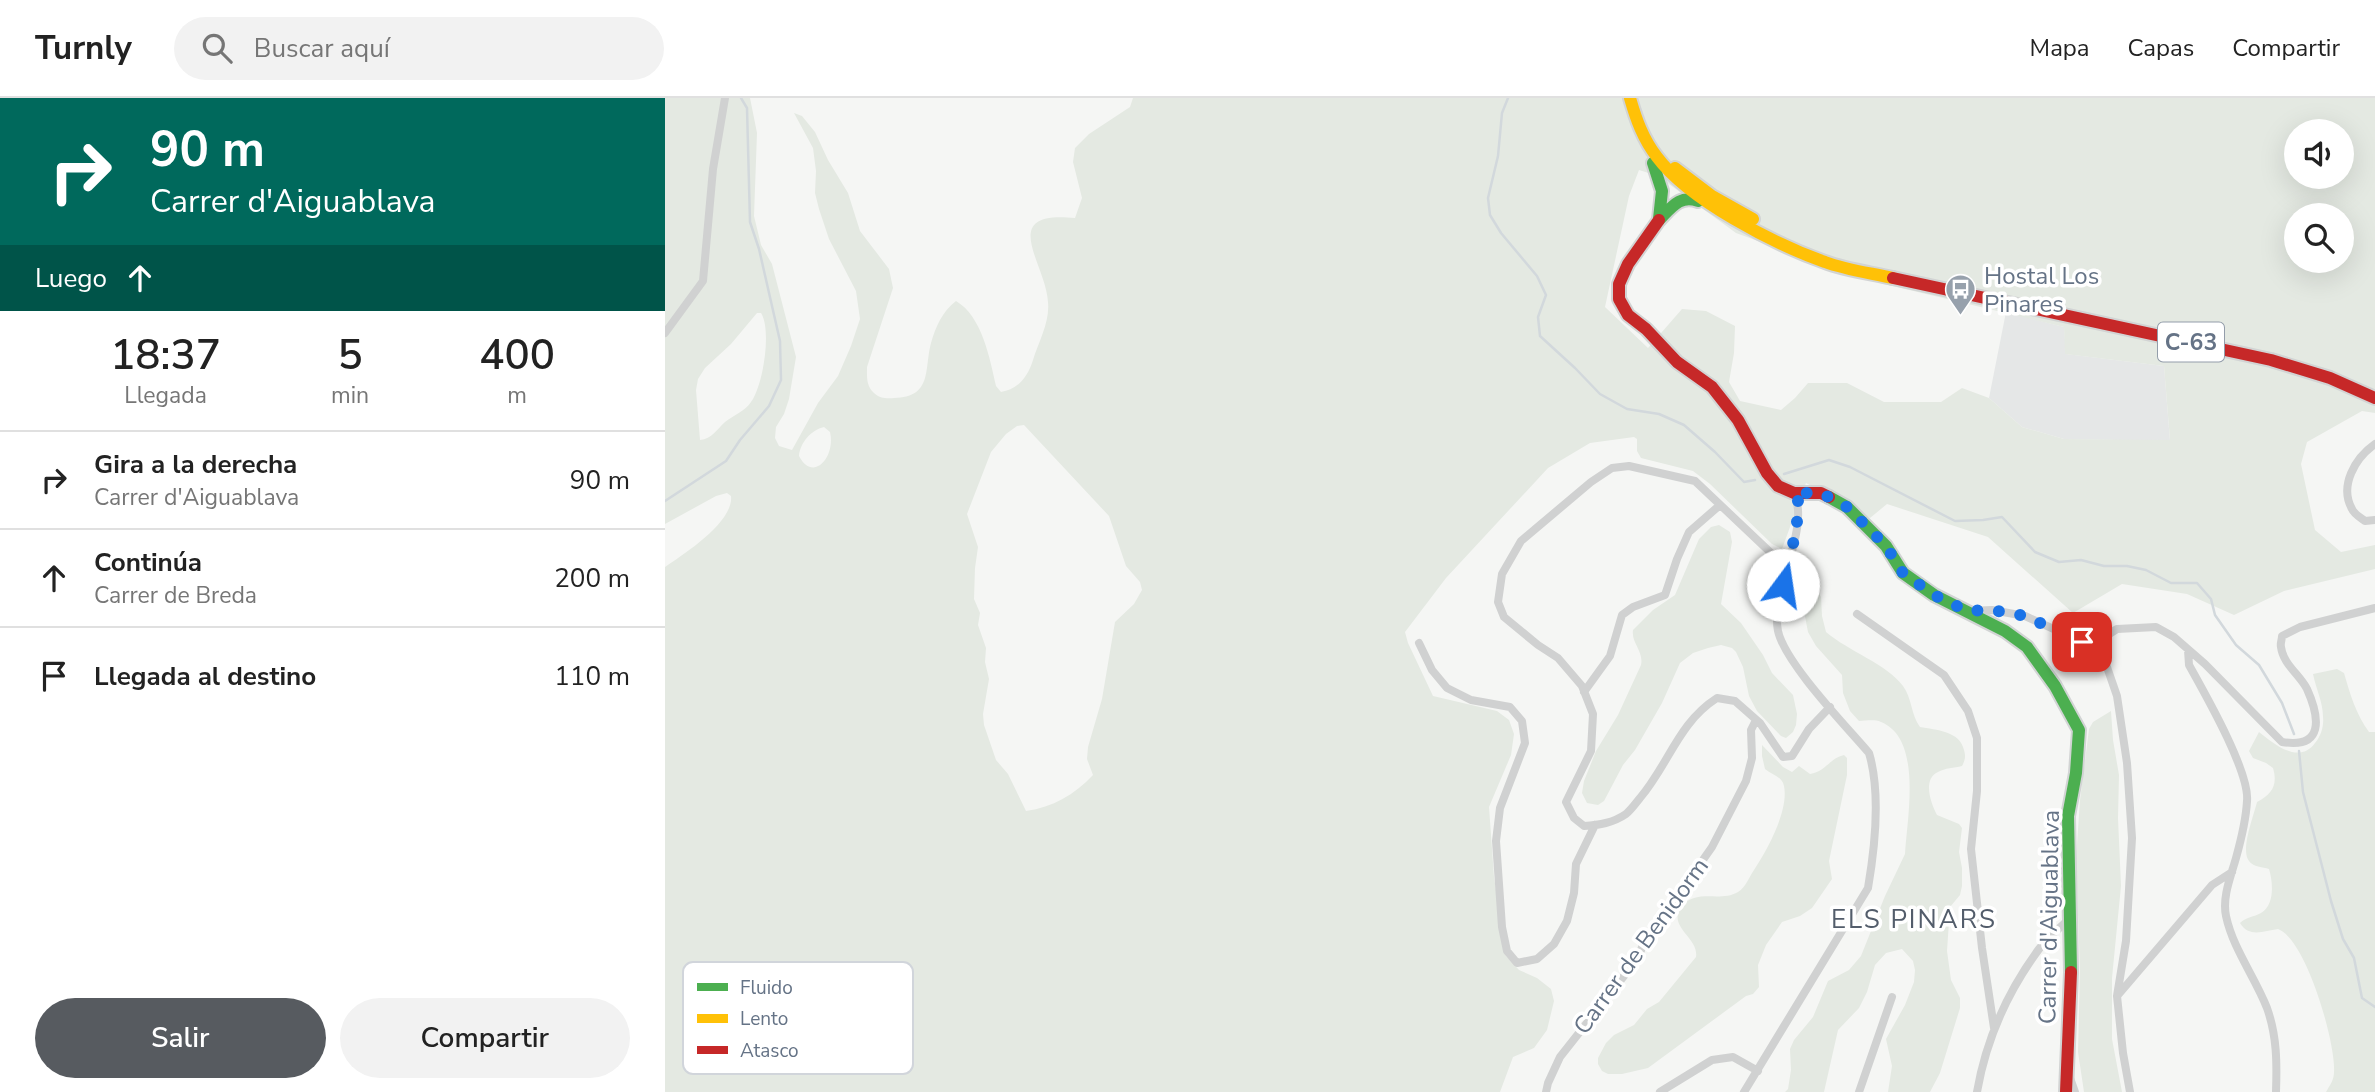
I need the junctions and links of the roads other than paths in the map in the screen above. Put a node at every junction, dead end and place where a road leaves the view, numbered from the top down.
1 (725, 98) edge
2 (1635, 99) edge
3 (1675, 191) junction
4 (1778, 233) junction
5 (1848, 267) junction
6 (665, 333) edge
7 (2375, 398) edge
8 (2375, 444) edge
9 (1794, 493) junction
10 (1720, 505) junction
11 (2375, 520) edge
12 (1788, 569) junction
13 (2375, 608) edge
14 (1967, 611) junction
15 (1857, 614) dead end
16 (2098, 641) junction
17 (1419, 643) dead end
18 (2188, 650) junction
19 (1584, 692) junction
20 (1829, 707) junction
21 (1756, 720) junction
22 (1595, 825) junction
23 (2232, 872) junction
24 (2070, 918) junction
25 (2117, 996) junction
26 (1892, 997) dead end
27 (1994, 1028) junction
28 (2067, 1069) junction
29 (1758, 1071) junction
30 (1546, 1092) edge
31 (1660, 1092) edge
32 (1744, 1092) edge
33 (1859, 1092) edge
34 (1977, 1092) edge
35 (2066, 1092) edge
36 (2075, 1092) edge
37 (2130, 1092) edge
38 (2276, 1092) edge

1 - 6 street
2 - 3 main road, C-63
2 - 3 main road
2 - 4 main road, C-63
3 - 4 main road, C-63
3 - 5 main road, C-63
3 - 9 main road
4 - 5 main road, C-63
5 - 7 main road, C-63
8 - 11 street
9 - 12 street
9 - 14 main road, Carrer d'Aiguablava
10 - 12 street
10 - 19 street
10 - 19 street
12 - 20 street
13 - 18 street
14 - 16 street
14 - 24 main road, Carrer d'Aiguablava
15 - 27 street
16 - 18 street
16 - 25 street
17 - 22 street
18 - 23 street
19 - 22 street
20 - 21 street
20 - 29 street
21 - 22 street
21 - 30 street, Carrer de Benidorm
23 - 25 street
23 - 38 street
24 - 27 street
24 - 28 main road, Carrer d'Aiguablava
25 - 37 street
26 - 33 street
27 - 34 street
28 - 35 main road, Carrer d'Aiguablava
28 - 36 street
29 - 31 street
29 - 32 street

